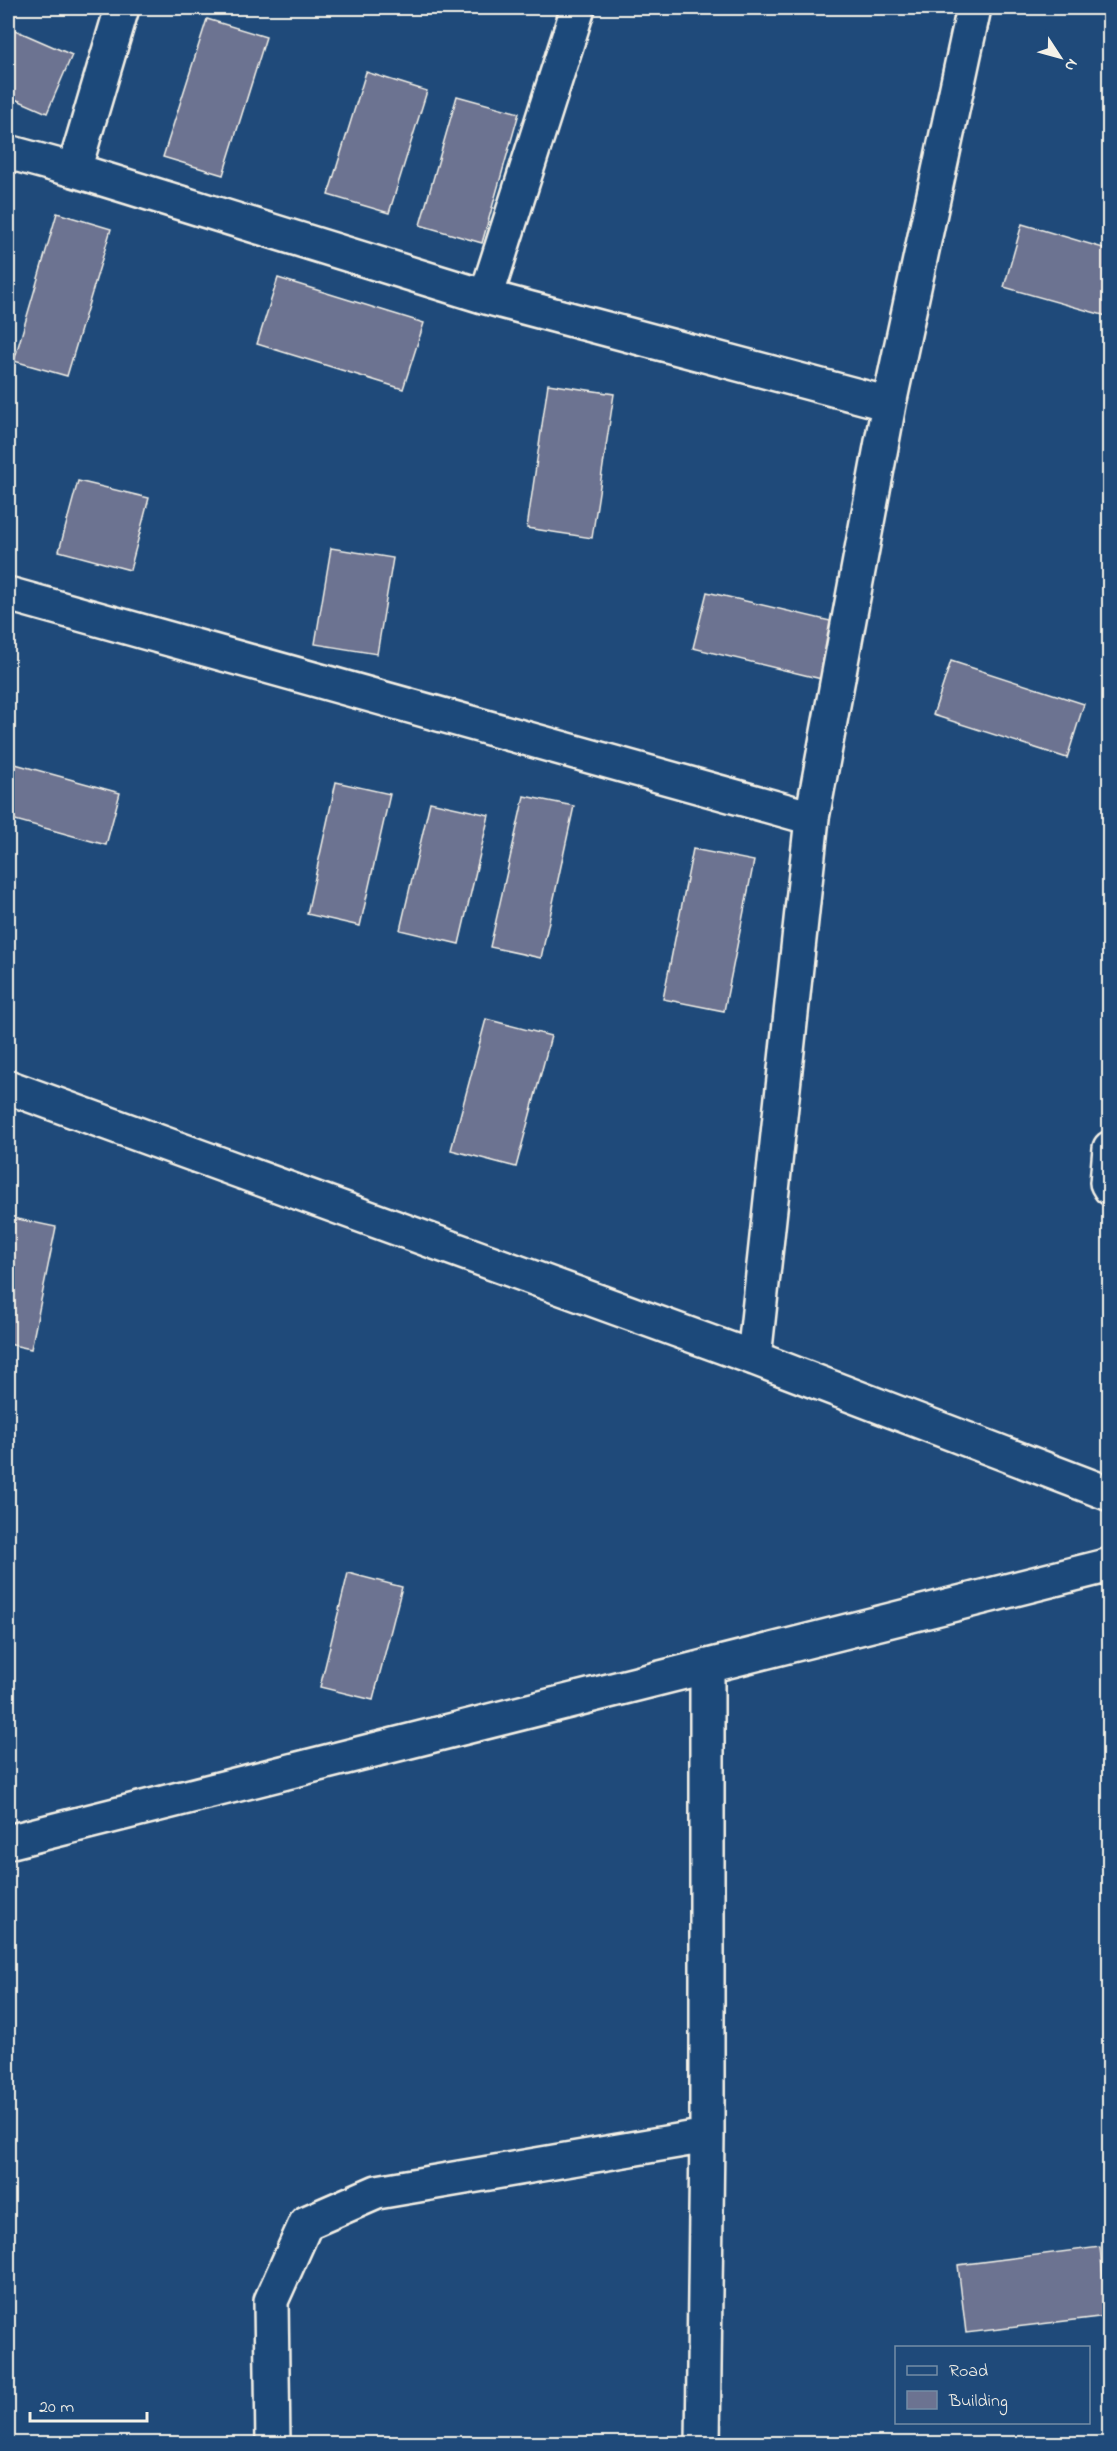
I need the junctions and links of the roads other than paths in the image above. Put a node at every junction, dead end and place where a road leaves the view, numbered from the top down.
1 (122, 8) edge
2 (578, 8) edge
3 (974, 8) edge
4 (8, 152) edge
5 (74, 170) junction
6 (486, 297) junction
7 (889, 404) junction
8 (8, 594) edge
9 (812, 818) junction
10 (8, 1087) edge
11 (1110, 1148) edge
12 (1110, 1188) edge
13 (754, 1358) junction
14 (1110, 1494) edge
15 (1110, 1565) edge
16 (707, 1666) junction
17 (8, 1842) edge
18 (707, 2136) junction
19 (273, 2444) edge
20 (703, 2444) edge

1 - 5 street
2 - 6 street
3 - 7 street
4 - 5 street
5 - 6 street
6 - 7 street
7 - 9 street
8 - 9 street
9 - 13 street
10 - 13 street
11 - 12 street
13 - 14 street
15 - 16 street
16 - 17 street
16 - 18 street
18 - 19 street
18 - 20 street

